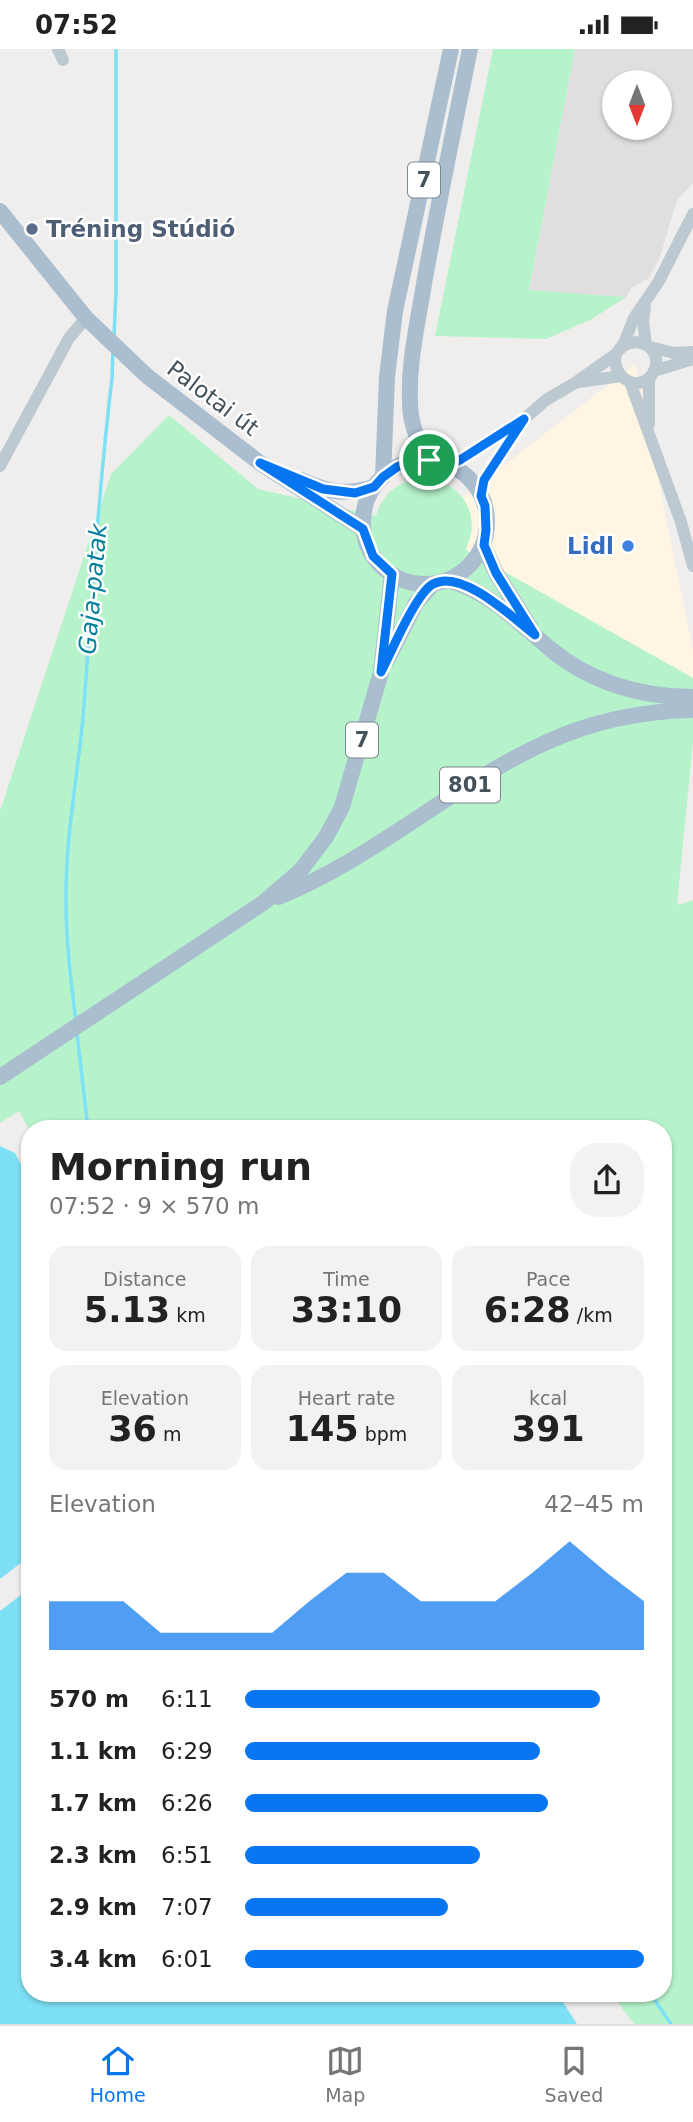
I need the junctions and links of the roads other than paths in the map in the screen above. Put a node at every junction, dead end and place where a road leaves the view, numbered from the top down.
1 (451, 49) edge
2 (470, 49) edge
3 (0, 211) edge
4 (693, 214) edge
5 (647, 302) junction
6 (90, 322) junction
7 (648, 346) junction
8 (618, 351) junction
9 (693, 352) edge
10 (693, 359) edge
11 (652, 374) junction
12 (625, 379) junction
13 (575, 383) junction
14 (524, 419) junction
15 (649, 431) junction
16 (429, 460) junction
17 (260, 463) junction
18 (449, 465) junction
19 (0, 466) edge
20 (379, 482) junction
21 (481, 496) junction
22 (363, 529) junction
23 (484, 545) junction
24 (693, 566) edge
25 (392, 574) junction
26 (440, 582) junction
27 (535, 635) junction
28 (381, 672) junction
29 (693, 697) edge
30 (693, 710) edge
31 (263, 903) junction
32 (0, 1077) edge

1 - 20 main road, 7
2 - 16 main road, 7
3 - 6 main road
4 - 5 street
5 - 7 street
5 - 8 street
6 - 17 main road, Palotai út
6 - 19 street
7 - 8 street
7 - 9 street
7 - 11 street
8 - 12 street
8 - 13 street
10 - 11 street
11 - 12 street
11 - 15 street
12 - 13 street
12 - 15 street
13 - 14 street
14 - 18 street
14 - 21 street
15 - 24 street
16 - 18 main road
16 - 20 main road
17 - 20 main road, Palotai út
17 - 22 main road, Palotai út
18 - 21 main road
20 - 22 main road, 7
21 - 23 main road
22 - 25 main road
23 - 26 main road, 7
23 - 27 main road
25 - 26 main road
25 - 28 main road, 7
26 - 27 main road
26 - 28 main road, 7
27 - 29 main road
28 - 31 main road, 7
30 - 31 main road, 801
31 - 32 main road, 7

